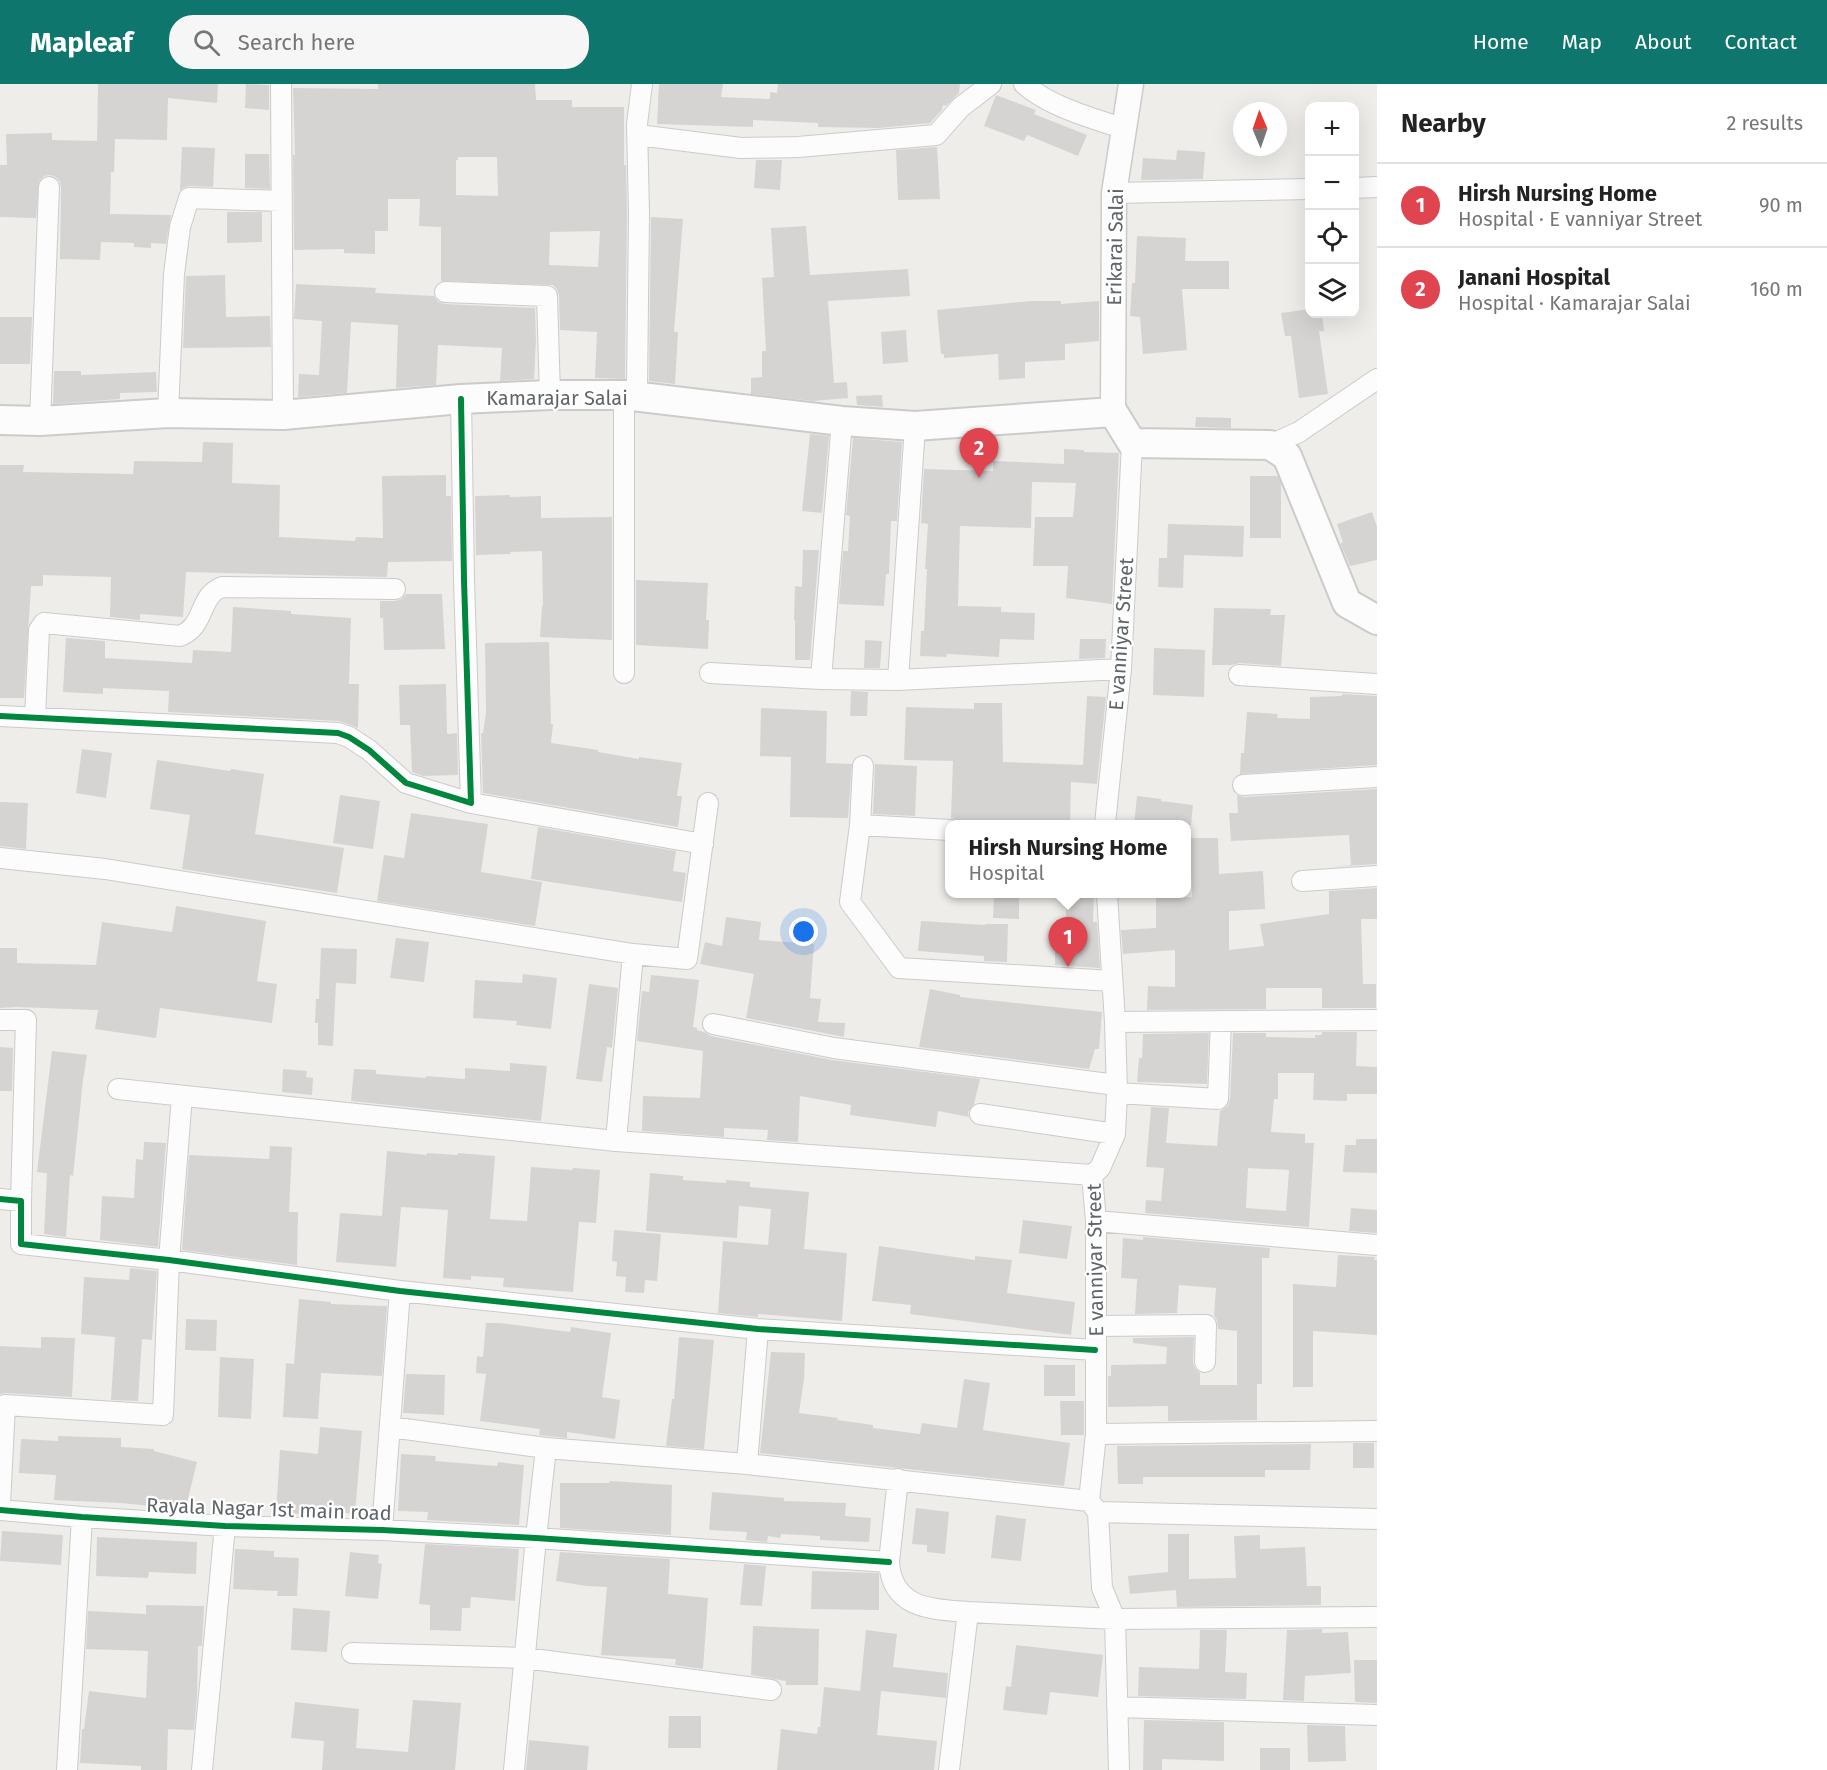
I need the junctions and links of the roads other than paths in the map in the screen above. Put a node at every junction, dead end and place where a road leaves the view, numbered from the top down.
1 (281, 84) edge
2 (642, 84) edge
3 (991, 84) edge
4 (1024, 84) edge
5 (1131, 84) edge
6 (1125, 129) junction
7 (638, 135) junction
8 (49, 187) dead end
9 (1359, 188) edge
10 (1377, 188) edge
11 (1305, 189) edge
12 (1114, 193) junction
13 (282, 201) junction
14 (446, 292) dead end
15 (1377, 379) edge
16 (550, 395) junction
17 (629, 396) junction
18 (461, 399) junction
19 (1113, 412) junction
20 (168, 413) junction
21 (283, 415) junction
22 (0, 420) edge
23 (40, 421) junction
24 (842, 421) junction
25 (915, 426) junction
26 (1132, 443) junction
27 (1270, 445) junction
28 (394, 589) dead end
29 (1377, 620) edge
30 (1121, 669) junction
31 (624, 673) dead end
32 (710, 673) dead end
33 (1239, 675) dead end
34 (821, 679) junction
35 (898, 680) junction
36 (1377, 684) edge
37 (0, 716) edge
38 (35, 717) junction
39 (863, 766) dead end
40 (1377, 777) edge
41 (1243, 785) dead end
42 (471, 803) junction
43 (708, 803) dead end
44 (1106, 820) edge
45 (860, 825) junction
46 (945, 830) edge
47 (703, 844) junction
48 (0, 858) edge
49 (1377, 876) edge
50 (1302, 881) dead end
51 (1107, 898) edge
52 (633, 954) junction
53 (1112, 981) junction
54 (0, 1020) edge
55 (1377, 1020) edge
56 (1221, 1021) junction
57 (1115, 1022) junction
58 (713, 1024) dead end
59 (118, 1089) dead end
60 (1116, 1089) junction
61 (182, 1096) junction
62 (980, 1114) dead end
63 (1115, 1134) junction
64 (616, 1141) junction
65 (1092, 1175) junction
66 (0, 1199) edge
67 (21, 1201) junction
68 (1095, 1221) junction
69 (1377, 1245) edge
70 (170, 1260) junction
71 (400, 1291) junction
72 (1096, 1326) junction
73 (758, 1329) junction
74 (1095, 1350) junction
75 (1205, 1362) dead end
76 (390, 1427) junction
77 (1377, 1431) edge
78 (1096, 1434) junction
79 (546, 1448) junction
80 (747, 1464) junction
81 (898, 1479) junction
82 (0, 1504) edge
83 (1094, 1506) junction
84 (0, 1510) edge
85 (82, 1517) junction
86 (1377, 1519) edge
87 (225, 1526) junction
88 (382, 1530) junction
89 (536, 1538) junction
90 (889, 1562) junction
91 (968, 1612) junction
92 (1377, 1617) edge
93 (1115, 1619) junction
94 (352, 1653) dead end
95 (525, 1658) junction
96 (771, 1690) dead end
97 (1117, 1707) junction
98 (1377, 1715) edge
99 (67, 1770) edge
100 (202, 1770) edge
101 (514, 1770) edge
102 (949, 1770) edge
103 (1119, 1770) edge

1 - 13 street
2 - 7 street
3 - 7 street
4 - 6 street
5 - 6 street, Erikarai Salai
6 - 12 street, Erikarai Salai
7 - 17 street
8 - 23 street
9 - 10 street
11 - 12 street
12 - 19 street, Erikarai Salai
13 - 20 street
13 - 21 street
14 - 16 street
15 - 27 street
16 - 17 main road, Kamarajar Salai
16 - 18 main road, Kamarajar Salai
17 - 24 main road, Kamarajar Salai
17 - 31 street
18 - 21 main road, Kamarajar Salai
18 - 42 street
19 - 25 main road, Kamarajar Salai
19 - 26 main road
20 - 21 main road, Kamarajar Salai
20 - 23 main road, Kamarajar Salai
22 - 23 main road, Kamarajar Salai
24 - 25 main road, Kamarajar Salai
24 - 34 street
25 - 35 street
26 - 27 main road
26 - 30 street, E vanniyar Street
27 - 29 main road
28 - 38 street
30 - 35 street
30 - 44 street, E vanniyar Street
32 - 34 street
33 - 36 street
34 - 35 street
37 - 38 street
38 - 42 street
39 - 45 street
40 - 41 street
42 - 47 street
43 - 47 street
45 - 46 street
45 - 53 street
47 - 52 street
48 - 52 street
49 - 50 street
51 - 53 street, E vanniyar Street
52 - 64 street
53 - 57 street, E vanniyar Street
54 - 67 street
55 - 56 street
56 - 57 street
56 - 60 street
57 - 60 street, E vanniyar Street
58 - 60 street
59 - 61 street
60 - 63 street, E vanniyar Street
61 - 64 street
61 - 70 street
62 - 63 street
63 - 65 street, E vanniyar Street
64 - 65 street
65 - 68 street, E vanniyar Street
66 - 67 street
67 - 70 street
68 - 69 street
68 - 72 street, E vanniyar Street
70 - 71 street
70 - 82 street
71 - 73 street
71 - 76 street
72 - 74 street, E vanniyar Street
72 - 75 street
73 - 74 street
73 - 80 street
74 - 78 street, E vanniyar Street
76 - 79 street
76 - 88 street
77 - 78 street
78 - 83 street, E vanniyar Street
79 - 80 street
79 - 89 street
80 - 81 street
81 - 83 street
81 - 90 street
83 - 86 street
83 - 93 street, E vanniyar Street
84 - 85 street, Rayala Nagar 1st main road
85 - 87 street, Rayala Nagar 1st main road
85 - 99 street
87 - 88 street, Rayala Nagar 1st main road
87 - 100 street
88 - 89 street, Rayala Nagar 1st main road
89 - 90 street, Rayala Nagar 1st main road
89 - 95 street
90 - 91 street
91 - 93 street
91 - 102 street
92 - 93 street
93 - 97 street, E vanniyar Street
94 - 95 street
95 - 96 street
95 - 101 street
97 - 98 street
97 - 103 street, E vanniyar Street

